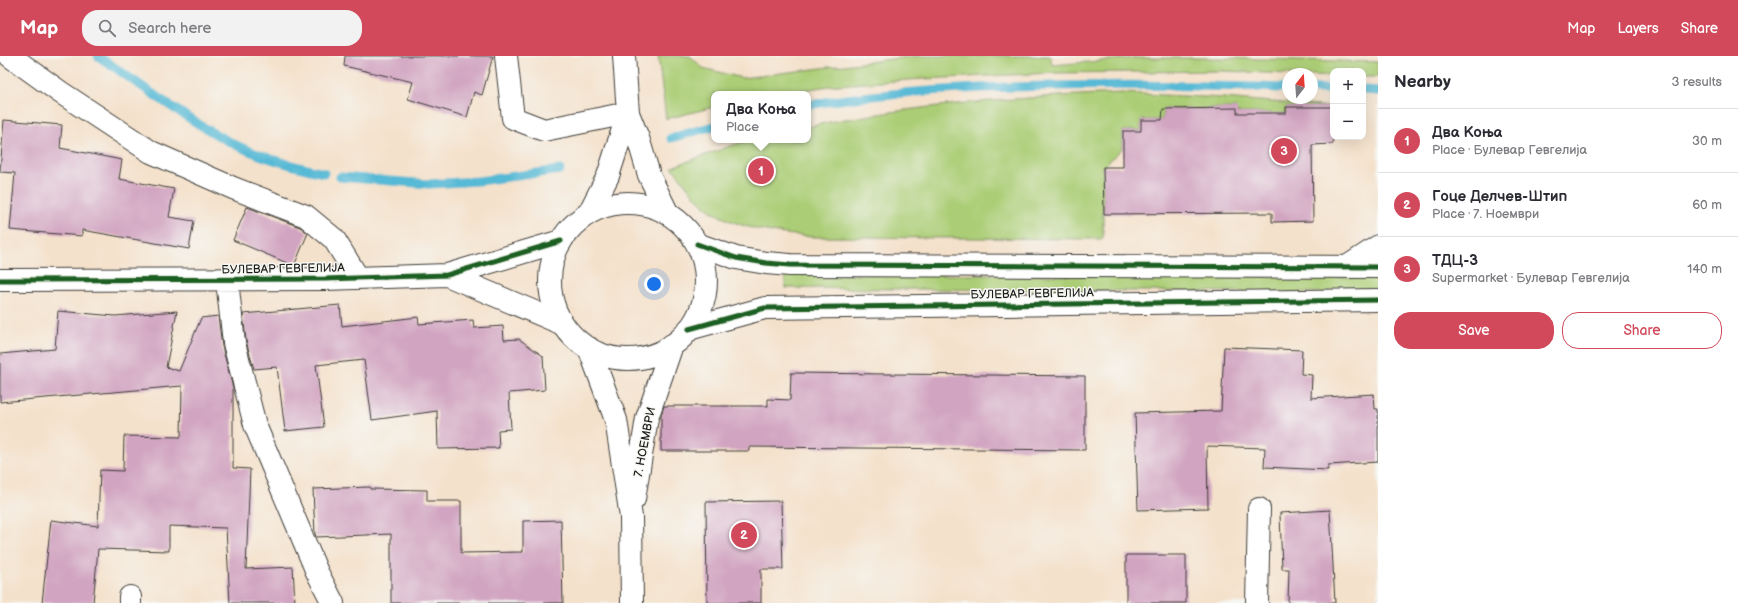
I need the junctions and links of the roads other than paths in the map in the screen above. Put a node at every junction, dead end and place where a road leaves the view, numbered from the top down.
1 (10, 56) edge
2 (506, 56) edge
3 (624, 56) edge
4 (628, 113) junction
5 (589, 213) junction
6 (668, 214) junction
7 (561, 241) junction
8 (697, 244) junction
9 (1378, 244) edge
10 (1343, 267) junction
11 (1378, 267) edge
12 (447, 275) junction
13 (358, 278) junction
14 (0, 280) edge
15 (227, 280) junction
16 (1378, 300) edge
17 (563, 324) junction
18 (689, 329) junction
19 (672, 345) junction
20 (589, 348) junction
21 (1259, 509) dead end
22 (631, 518) junction
23 (333, 603) edge
24 (632, 603) edge
25 (1257, 603) edge

1 - 13 main road
2 - 4 main road
3 - 4 main road
4 - 5 main road
4 - 6 main road
5 - 6 main road
5 - 7 main road
6 - 8 main road
7 - 12 main road, БУЛЕВАР ГЕВГЕЛИЈА
7 - 17 main road
8 - 10 main road
8 - 18 main road
9 - 10 lane
10 - 11 main road
12 - 13 main road, БУЛЕВАР ГЕВГЕЛИЈА
12 - 17 main road, БУЛЕВАР ГЕВГЕЛИЈА
13 - 15 main road, БУЛЕВАР ГЕВГЕЛИЈА
14 - 15 main road, БУЛЕВАР ГЕВГЕЛИЈА
15 - 23 main road
16 - 18 main road, БУЛЕВАР ГЕВГЕЛИЈА
17 - 20 main road
18 - 19 main road
19 - 20 main road
19 - 22 main road, 7. НОЕМВРИ
20 - 22 main road, 7. НОЕМВРИ
21 - 25 main road
22 - 24 main road, 7. НОЕМВРИ

